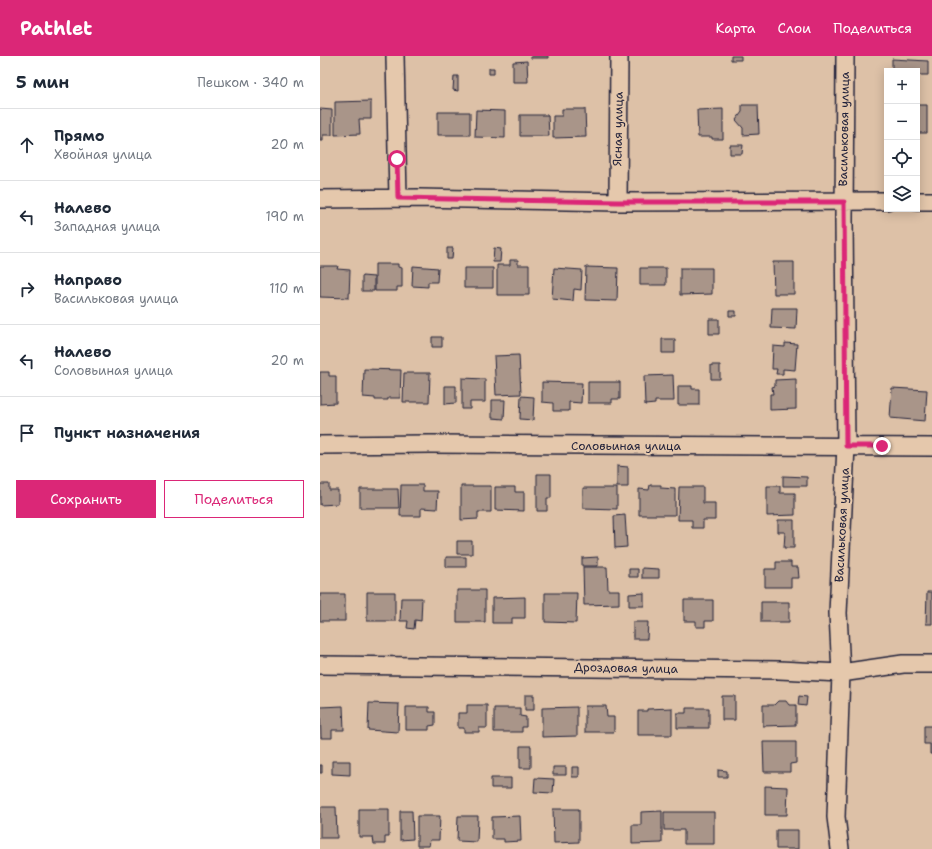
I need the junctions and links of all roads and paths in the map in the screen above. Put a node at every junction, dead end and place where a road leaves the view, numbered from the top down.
1 (395, 56) edge
2 (619, 56) edge
3 (845, 56) edge
4 (398, 198) junction
5 (320, 199) edge
6 (884, 201) edge
7 (920, 201) edge
8 (932, 201) edge
9 (618, 202) junction
10 (844, 202) junction
11 (320, 445) edge
12 (846, 446) junction
13 (932, 447) edge
14 (932, 664) edge
15 (320, 665) edge
16 (841, 673) junction
17 (840, 849) edge

1 - 4 street
2 - 9 street, Ясная улица
3 - 10 street, Васильковая улица
4 - 5 street
4 - 9 street
6 - 10 street
7 - 8 street
9 - 10 street
10 - 12 street, Васильковая улица
11 - 12 street, Соловьиная улица
12 - 13 street, Соловьиная улица
12 - 16 street, Васильковая улица
14 - 16 street, Дроздовая улица
15 - 16 street, Дроздовая улица
16 - 17 street, Васильковая улица

